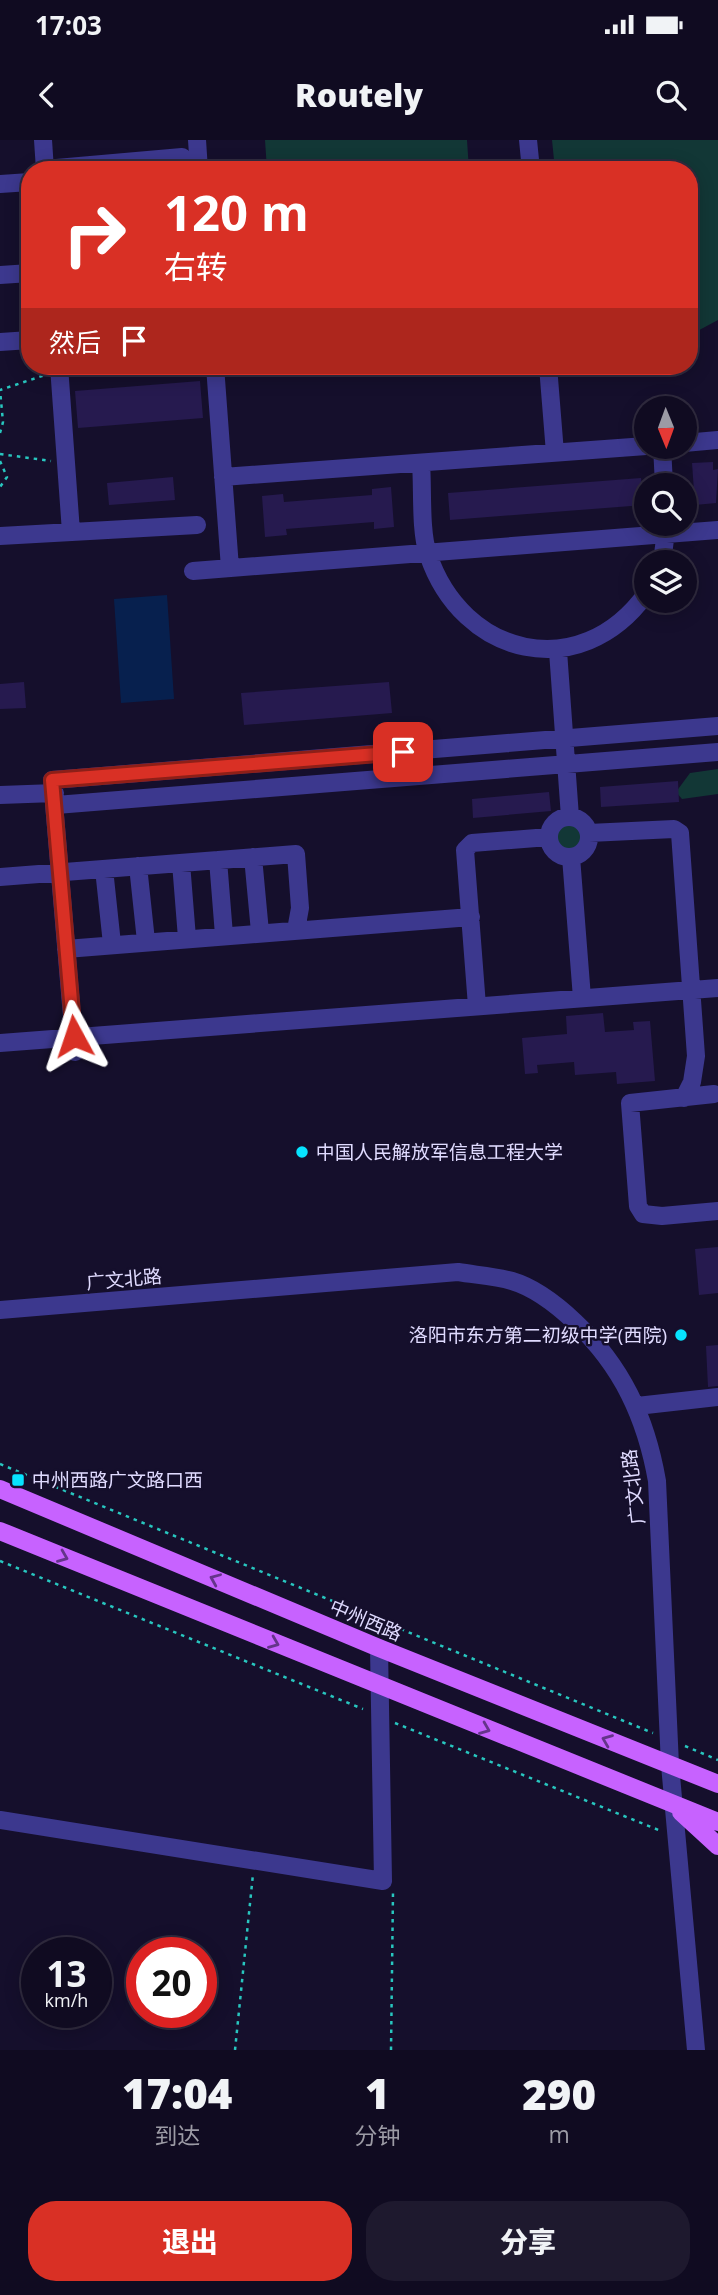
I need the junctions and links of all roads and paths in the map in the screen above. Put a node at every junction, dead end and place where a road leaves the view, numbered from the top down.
1 (43, 140) edge
2 (197, 140) edge
3 (528, 140) edge
4 (182, 158) dead end
5 (44, 161) edge
6 (148, 161) edge
7 (198, 161) edge
8 (530, 161) edge
9 (21, 183) edge
10 (0, 184) edge
11 (21, 274) edge
12 (0, 275) edge
13 (21, 341) edge
14 (0, 342) edge
15 (40, 375) edge
16 (60, 375) edge
17 (216, 375) edge
18 (549, 375) edge
19 (0, 433) edge
20 (718, 440) edge
21 (697, 442) edge
22 (634, 447) edge
23 (65, 452) junction
24 (555, 453) junction
25 (0, 454) edge
26 (0, 461) edge
27 (421, 463) junction
28 (223, 477) junction
29 (0, 487) edge
30 (197, 524) dead end
31 (697, 530) edge
32 (718, 530) edge
33 (71, 532) junction
34 (634, 532) edge
35 (0, 536) edge
36 (427, 552) junction
37 (230, 568) junction
38 (193, 570) dead end
39 (634, 607) edge
40 (558, 651) junction
41 (718, 726) edge
42 (565, 739) junction
43 (718, 752) edge
44 (567, 764) junction
45 (0, 795) edge
46 (55, 799) junction
47 (570, 817) junction
48 (589, 833) junction
49 (549, 837) junction
50 (571, 856) junction
51 (253, 857) junction
52 (218, 860) junction
53 (181, 863) junction
54 (138, 866) junction
55 (104, 869) junction
56 (61, 872) junction
57 (0, 877) edge
58 (471, 917) junction
59 (296, 930) junction
60 (260, 932) junction
61 (224, 935) junction
62 (187, 938) junction
63 (146, 942) junction
64 (112, 944) junction
65 (66, 949) junction
66 (718, 988) edge
67 (692, 990) junction
68 (582, 998) junction
69 (477, 1006) junction
70 (0, 1043) edge
71 (74, 1044) junction
72 (714, 1094) dead end
73 (684, 1098) junction
74 (718, 1212) edge
75 (0, 1310) edge
76 (718, 1397) edge
77 (637, 1406) junction
78 (0, 1464) edge
79 (0, 1489) edge
80 (0, 1531) edge
81 (0, 1561) edge
82 (379, 1648) junction
83 (380, 1686) junction
84 (379, 1716) junction
85 (669, 1740) junction
86 (718, 1759) edge
87 (670, 1765) junction
88 (718, 1777) edge
89 (718, 1784) edge
90 (673, 1805) junction
91 (0, 1820) edge
92 (718, 1822) edge
93 (675, 1836) junction
94 (718, 1846) edge
95 (254, 1860) junction
96 (393, 1890) dead end
97 (235, 2050) edge
98 (391, 2050) edge
99 (696, 2050) edge

1 - 5 street
2 - 7 street
3 - 8 street
4 - 6 street
9 - 10 street
11 - 12 street
13 - 14 street
15 - 19 path
16 - 23 street
17 - 28 street
18 - 24 street
20 - 21 street
22 - 24 street
23 - 25 path
23 - 33 street
24 - 27 street
26 - 29 path
27 - 28 street
27 - 36 street
28 - 37 street
30 - 33 street
31 - 32 street
33 - 35 street
34 - 36 street
36 - 37 street
36 - 40 street
37 - 38 street
39 - 40 street
40 - 42 street
41 - 42 street
42 - 44 street
42 - 46 street
43 - 44 street
44 - 46 street
44 - 47 street
45 - 46 street
46 - 56 street
47 - 48 street
47 - 49 street
48 - 50 street
48 - 67 street
49 - 50 street
49 - 58 street
50 - 68 street
51 - 52 street
51 - 59 street
51 - 60 street
52 - 53 street
52 - 61 street
53 - 54 street
53 - 62 street
54 - 55 street
54 - 63 street
55 - 56 street
55 - 64 street
56 - 57 street
56 - 65 street
58 - 59 street
58 - 69 street
59 - 60 street
60 - 61 street
61 - 62 street
62 - 63 street
63 - 64 street
64 - 65 street
65 - 71 street
66 - 67 street
67 - 68 street
67 - 73 street
68 - 69 street
69 - 71 street
70 - 71 street
72 - 73 street
73 - 74 street
75 - 77 street, 广文北路
76 - 77 street
77 - 85 street, 广文北路
78 - 85 path
82 -> 79 main road, 中州西路
80 -> 83 main road
81 - 84 path
82 - 83 street
87 -> 82 main road, 中州西路
83 - 84 street
83 -> 90 main road
84 - 93 path
84 - 95 street
85 - 86 path
85 - 87 street, 广文北路
87 - 88 main road
87 - 89 main road, 中州西路
87 - 90 street, 广文北路
90 - 92 main road
90 - 93 street, 广文北路
90 - 94 main road
91 - 95 street
93 - 99 street, 广文北路
95 - 97 path
96 - 98 path

